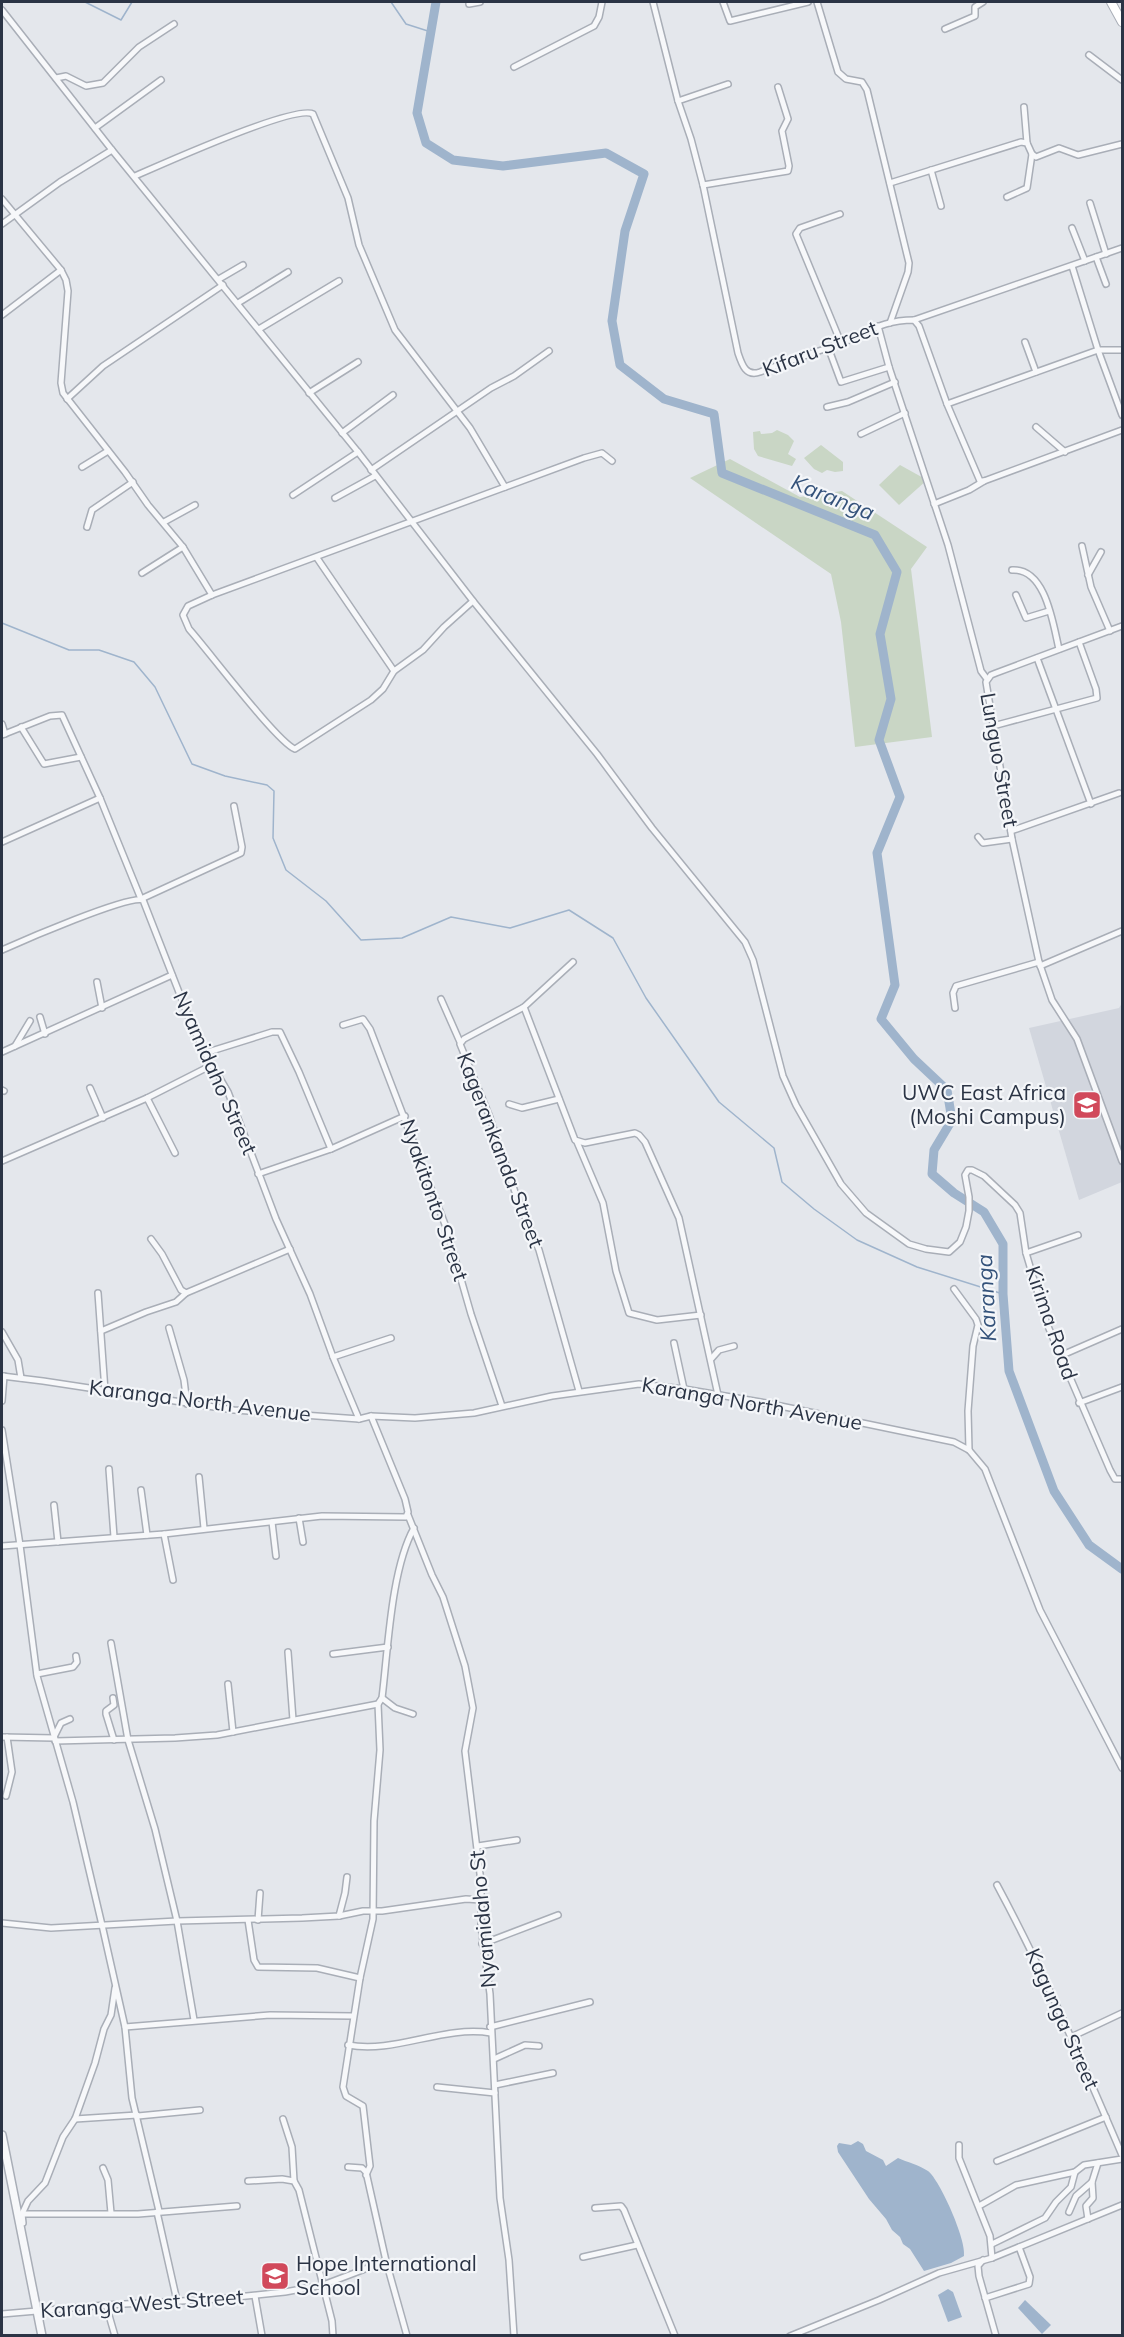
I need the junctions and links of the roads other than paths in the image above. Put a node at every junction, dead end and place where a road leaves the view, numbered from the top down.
1 (480, 2) edge
2 (602, 2) edge
3 (653, 2) edge
4 (723, 2) edge
5 (808, 2) edge
6 (817, 2) edge
7 (982, 2) edge
8 (1111, 2) edge
9 (469, 4) dead end
10 (2, 10) edge
11 (1122, 22) edge
12 (174, 24) dead end
13 (945, 29) dead end
14 (1089, 55) dead end
15 (514, 67) dead end
16 (56, 78) junction
17 (161, 80) dead end
18 (1122, 80) edge
19 (728, 84) dead end
20 (778, 87) dead end
21 (678, 101) junction
22 (1024, 107) dead end
23 (95, 128) junction
24 (1027, 143) junction
25 (1122, 144) edge
26 (112, 150) junction
27 (1032, 154) junction
28 (932, 170) junction
29 (135, 177) junction
30 (890, 183) junction
31 (703, 185) junction
32 (1007, 197) dead end
33 (2, 199) edge
34 (1090, 203) dead end
35 (941, 206) dead end
36 (840, 214) dead end
37 (14, 215) junction
38 (2, 224) edge
39 (1072, 228) dead end
40 (1122, 248) edge
41 (1106, 254) junction
42 (1096, 257) junction
43 (1085, 261) junction
44 (243, 265) dead end
45 (1072, 266) junction
46 (61, 270) junction
47 (288, 272) dead end
48 (339, 280) dead end
49 (221, 282) junction
50 (1106, 284) dead end
51 (238, 303) junction
52 (2, 315) edge
53 (914, 320) junction
54 (891, 322) junction
55 (878, 326) junction
56 (259, 329) junction
57 (1025, 342) dead end
58 (841, 343) junction
59 (828, 347) junction
60 (1098, 350) junction
61 (1122, 350) edge
62 (549, 351) dead end
63 (358, 362) dead end
64 (889, 367) junction
65 (1036, 372) junction
66 (895, 382) junction
67 (309, 393) junction
68 (393, 395) dead end
69 (67, 399) junction
70 (946, 404) junction
71 (827, 408) dead end
72 (458, 411) junction
73 (905, 413) junction
74 (1122, 415) edge
75 (1036, 427) dead end
76 (1122, 430) edge
77 (342, 433) junction
78 (861, 434) dead end
79 (108, 451) junction
80 (358, 452) junction
81 (1065, 452) junction
82 (612, 461) dead end
83 (81, 466) dead end
84 (373, 473) junction
85 (984, 481) junction
86 (133, 482) junction
87 (506, 487) junction
88 (292, 495) dead end
89 (335, 498) dead end
90 (934, 504) junction
91 (195, 505) dead end
92 (164, 522) junction
93 (411, 523) junction
94 (87, 527) dead end
95 (1082, 546) dead end
96 (183, 547) junction
97 (1101, 552) dead end
98 (317, 558) junction
99 (1012, 570) dead end
100 (142, 573) dead end
101 (1088, 574) junction
102 (212, 595) junction
103 (1016, 595) dead end
104 (473, 601) junction
105 (1049, 611) junction
106 (1122, 626) edge
107 (1110, 631) junction
108 (1079, 642) junction
109 (1059, 648) junction
110 (1037, 658) junction
111 (394, 671) junction
112 (987, 679) junction
113 (1055, 708) junction
114 (2, 724) edge
115 (993, 726) junction
116 (21, 727) junction
117 (3, 734) edge
118 (81, 757) junction
119 (1119, 793) dead end
120 (100, 798) junction
121 (1091, 804) junction
122 (234, 806) dead end
123 (1011, 831) junction
124 (978, 837) dead end
125 (1012, 839) junction
126 (2, 842) edge
127 (141, 899) junction
128 (1122, 931) edge
129 (2, 950) edge
130 (573, 962) dead end
131 (1039, 964) junction
132 (172, 975) junction
133 (96, 982) dead end
134 (441, 999) dead end
135 (524, 1007) junction
136 (102, 1008) junction
137 (956, 1008) dead end
138 (40, 1017) dead end
139 (30, 1021) dead end
140 (343, 1025) dead end
141 (45, 1034) junction
142 (460, 1042) junction
143 (15, 1046) junction
144 (2, 1052) edge
145 (205, 1053) junction
146 (213, 1065) junction
147 (90, 1088) dead end
148 (147, 1098) junction
149 (559, 1099) junction
150 (509, 1104) dead end
151 (405, 1116) junction
152 (103, 1118) junction
153 (577, 1142) junction
154 (331, 1149) junction
155 (176, 1153) dead end
156 (2, 1161) edge
157 (1122, 1161) edge
158 (258, 1174) junction
159 (1078, 1235) dead end
160 (151, 1239) dead end
161 (290, 1249) junction
162 (1026, 1253) junction
163 (954, 1289) dead end
164 (98, 1293) dead end
165 (186, 1293) junction
166 (701, 1315) junction
167 (169, 1328) dead end
168 (1122, 1329) edge
169 (101, 1331) junction
170 (2, 1332) edge
171 (391, 1338) dead end
172 (674, 1343) dead end
173 (734, 1346) dead end
174 (1060, 1356) junction
175 (333, 1357) junction
176 (711, 1359) junction
177 (3, 1376) edge
178 (21, 1378) junction
179 (1122, 1387) edge
180 (684, 1389) junction
181 (105, 1390) junction
182 (579, 1391) junction
183 (718, 1395) junction
184 (2, 1401) edge
185 (1079, 1403) junction
186 (188, 1404) junction
187 (501, 1406) junction
188 (371, 1416) junction
189 (359, 1419) junction
190 (2, 1430) edge
191 (969, 1450) junction
192 (109, 1469) dead end
193 (199, 1477) dead end
194 (1122, 1479) edge
195 (141, 1490) dead end
196 (54, 1505) dead end
197 (408, 1515) junction
198 (299, 1518) junction
199 (272, 1522) junction
200 (204, 1528) junction
201 (414, 1528) junction
202 (164, 1534) junction
203 (147, 1535) junction
204 (114, 1537) junction
205 (58, 1542) junction
206 (303, 1542) dead end
207 (20, 1545) junction
208 (2, 1546) edge
209 (276, 1556) dead end
210 (173, 1581) dead end
211 (111, 1643) dead end
212 (388, 1647) junction
213 (288, 1652) dead end
214 (333, 1653) dead end
215 (76, 1656) dead end
216 (37, 1674) junction
217 (228, 1684) dead end
218 (113, 1698) dead end
219 (382, 1698) junction
220 (378, 1704) junction
221 (413, 1714) dead end
222 (70, 1719) dead end
223 (293, 1720) junction
224 (233, 1732) junction
225 (4, 1737) edge
226 (54, 1739) junction
227 (114, 1740) junction
228 (128, 1740) junction
229 (1122, 1768) edge
230 (6, 1796) dead end
231 (517, 1840) dead end
232 (478, 1846) junction
233 (346, 1877) dead end
234 (996, 1885) dead end
235 (260, 1893) dead end
236 (481, 1900) junction
237 (371, 1910) junction
238 (558, 1915) dead end
239 (339, 1916) junction
240 (248, 1920) junction
241 (258, 1920) junction
242 (177, 1921) junction
243 (2, 1923) edge
244 (102, 1925) junction
245 (482, 1944) junction
246 (360, 1978) junction
247 (116, 1986) junction
248 (590, 2002) dead end
249 (1122, 2013) edge
250 (353, 2016) junction
251 (194, 2020) junction
252 (125, 2026) junction
253 (491, 2030) junction
254 (1071, 2037) junction
255 (348, 2045) junction
256 (539, 2046) dead end
257 (494, 2060) junction
258 (553, 2073) dead end
259 (495, 2085) junction
260 (437, 2087) dead end
261 (495, 2093) junction
262 (200, 2110) dead end
263 (137, 2115) junction
264 (1106, 2116) junction
265 (75, 2119) junction
266 (283, 2119) dead end
267 (2, 2135) edge
268 (959, 2145) dead end
269 (1122, 2157) edge
270 (997, 2162) dead end
271 (1098, 2163) junction
272 (348, 2167) dead end
273 (103, 2168) dead end
274 (1075, 2172) junction
275 (366, 2175) junction
276 (248, 2181) dead end
277 (294, 2181) junction
278 (1092, 2182) junction
279 (1122, 2205) edge
280 (237, 2206) dead end
281 (979, 2206) junction
282 (595, 2208) dead end
283 (158, 2212) junction
284 (1069, 2212) dead end
285 (111, 2213) junction
286 (22, 2214) junction
287 (1088, 2219) junction
288 (992, 2244) junction
289 (637, 2245) junction
290 (1019, 2247) junction
291 (26, 2255) junction
292 (583, 2257) dead end
293 (992, 2258) junction
294 (983, 2260) junction
295 (386, 2261) junction
296 (323, 2285) junction
297 (255, 2296) junction
298 (985, 2298) junction
299 (177, 2301) junction
300 (106, 2305) junction
301 (38, 2311) junction
302 (2, 2314) edge
303 (42, 2336) edge
304 (115, 2336) edge
305 (262, 2336) edge
306 (333, 2336) edge
307 (407, 2336) edge
308 (514, 2336) edge
309 (675, 2336) edge
310 (790, 2336) edge
311 (996, 2336) edge

1 - 9 street
2 - 15 street
3 - 21 street, Kifaru Street
4 - 5 street
6 - 30 street
7 - 13 street
8 - 11 main road
10 - 16 street
12 - 16 street
14 - 18 street
16 - 23 street
17 - 23 street
19 - 21 street
20 - 31 street
21 - 31 street, Kifaru Street
22 - 24 street
23 - 26 street
24 - 27 street
24 - 28 street
25 - 27 street
26 - 29 street
26 - 37 street
27 - 32 street
28 - 30 street
28 - 35 street
29 - 49 street
29 - 72 street
30 - 54 street
31 - 59 street, Kifaru Street
33 - 37 street
34 - 41 street
36 - 58 street
37 - 38 street
37 - 46 street
39 - 43 street
40 - 41 street, Kifaru Street
41 - 42 street, Kifaru Street
42 - 43 street, Kifaru Street
42 - 50 street
43 - 45 street, Kifaru Street
44 - 49 street
45 - 53 street, Kifaru Street
45 - 60 street
46 - 52 street
46 - 69 street
47 - 51 street
48 - 56 street
49 - 51 street
49 - 69 street
51 - 56 street
53 - 54 street, Kifaru Street
53 - 70 street
54 - 55 street, Kifaru Street
55 - 58 street, Kifaru Street
55 - 64 street
56 - 67 street
57 - 65 street
58 - 59 street, Kifaru Street
59 - 64 street
60 - 61 street
60 - 65 street
60 - 74 street
62 - 72 street
63 - 67 street
64 - 66 street
65 - 70 street
66 - 71 street
66 - 73 street
67 - 77 street
68 - 77 street
69 - 79 street
70 - 85 street
72 - 84 street
72 - 87 street
73 - 78 street
73 - 90 street
75 - 81 street
76 - 81 street
77 - 80 street
79 - 83 street
79 - 86 street
80 - 84 street
80 - 88 street
81 - 85 street
82 - 87 street
84 - 89 street
84 - 93 street
85 - 90 street
86 - 92 street
86 - 94 street
87 - 93 street
90 - 112 street
91 - 92 street
92 - 96 street
93 - 98 street
93 - 104 street
95 - 101 street
96 - 100 street
96 - 102 street
97 - 101 street
98 - 102 street
98 - 111 street
99 - 105 street
101 - 107 street
102 - 111 street
103 - 105 street
104 - 111 street
104 - 162 street, Kirima Road
105 - 109 street
106 - 107 street, Lunguo Street
107 - 108 street, Lunguo Street
108 - 109 street, Lunguo Street
108 - 113 street
109 - 110 street, Lunguo Street
110 - 112 street, Lunguo Street
110 - 113 street
112 - 115 street, Lunguo Street
113 - 115 street
113 - 121 street
114 - 117 street
115 - 123 street, Lunguo Street
116 - 117 street
116 - 118 street
116 - 118 street, Nyamidaho Street
118 - 120 street, Nyamidaho Street
119 - 121 street
120 - 126 street
120 - 127 street, Nyamidaho Street
121 - 123 street
122 - 127 street
123 - 125 street, Lunguo Street
124 - 125 street
125 - 131 street, Lunguo Street
127 - 129 street
127 - 132 street, Nyamidaho Street
128 - 131 street
130 - 135 street, Kagerankanda Street
131 - 137 street
131 - 157 street, Lunguo Street
132 - 136 street
132 - 145 street, Nyamidaho Street
133 - 136 street
134 - 142 street
135 - 142 street, Kagerankanda Street
135 - 149 street
136 - 141 street
138 - 141 street
139 - 143 street
140 - 151 street, Nyakitonto Street
141 - 143 street
142 - 182 street, Kagerankanda Street
143 - 144 street
145 - 146 street, Nyamidaho Street
145 - 154 street
146 - 148 street
146 - 158 street, Nyamidaho Street
147 - 152 street
148 - 152 street
148 - 155 street
149 - 150 street
149 - 153 street
151 - 154 street
151 - 187 street, Nyakitonto Street
152 - 156 street
153 - 166 street
153 - 166 street
154 - 158 street
158 - 161 street, Nyamidaho Street
159 - 162 street
160 - 165 street
161 - 165 street
161 - 175 street, Nyamidaho Street
162 - 174 street, Kirima Road
163 - 191 street
164 - 169 street
165 - 169 street
166 - 176 street
167 - 186 street
168 - 174 street
169 - 181 street
170 - 178 street
171 - 175 street
172 - 180 street
173 - 176 street
174 - 185 street, Kirima Road
175 - 189 street, Nyamidaho Street
176 - 183 street
177 - 178 street, Karanga North Avenue
177 - 184 street
178 - 181 street, Karanga North Avenue
179 - 185 street
180 - 182 street, Karanga North Avenue
180 - 183 street, Karanga North Avenue
181 - 186 street, Karanga North Avenue
182 - 187 street, Karanga North Avenue
183 - 191 street, Karanga North Avenue
185 - 194 street, Kirima Road
186 - 189 street, Karanga North Avenue
187 - 188 street, Karanga North Avenue
188 - 189 street, Karanga North Avenue
188 - 197 street, Nyamidaho St
190 - 207 street
191 - 229 street
192 - 204 street
193 - 200 street
195 - 203 street
196 - 205 street
197 - 198 street
197 - 201 street, Nyamidaho St
198 - 199 street
198 - 206 street
199 - 200 street
199 - 209 street
200 - 202 street
201 - 212 street
201 - 232 street, Nyamidaho St
202 - 203 street
202 - 210 street
203 - 204 street
204 - 205 street
205 - 207 street
207 - 208 street
207 - 216 street
211 - 228 street
212 - 214 street
212 - 219 street
213 - 223 street
215 - 216 street
216 - 226 street
217 - 224 street
218 - 227 street
219 - 220 street
219 - 221 street
220 - 223 street
220 - 237 street
222 - 226 street
223 - 224 street
224 - 228 street
225 - 226 street
225 - 230 street
226 - 227 street
226 - 244 street
227 - 228 street
228 - 242 street
231 - 232 street
232 - 236 street, Nyamidaho St
233 - 239 street
234 - 254 street, Kagunga Street
235 - 241 street
236 - 237 street
236 - 245 street, Nyamidaho St
237 - 239 street
237 - 246 street
238 - 245 street
239 - 241 street
240 - 241 street
240 - 242 street
240 - 246 street
242 - 244 street
242 - 251 street
243 - 244 street
244 - 247 street
245 - 253 street, Nyamidaho St
246 - 250 street
247 - 252 street
247 - 265 street
248 - 253 street
249 - 254 street
250 - 251 street
250 - 255 street
251 - 252 street
252 - 263 street
253 - 255 street
253 - 257 street, Nyamidaho St
254 - 264 street, Kagunga Street
255 - 275 street
256 - 257 street
257 - 259 street, Nyamidaho St
258 - 259 street
259 - 261 street, Nyamidaho St
260 - 261 street
261 - 308 street, Nyamidaho St
262 - 263 street
263 - 265 street
263 - 283 street
264 - 269 street, Kagunga Street
264 - 270 street
265 - 286 street
266 - 277 street
267 - 291 street
268 - 281 street
269 - 271 street
271 - 274 street
271 - 278 street
272 - 275 street
273 - 285 street
274 - 281 street
274 - 288 street
275 - 295 street
276 - 277 street
277 - 296 street
278 - 284 street
278 - 287 street
279 - 287 street
280 - 283 street
281 - 288 street
282 - 289 street
283 - 285 street
283 - 299 street
285 - 286 street
286 - 291 street
287 - 290 street
288 - 293 street
289 - 292 street
289 - 309 street
290 - 293 street
290 - 298 street
291 - 301 street
293 - 294 street
294 - 298 street
294 - 310 street
295 - 296 street, Karanga West Street
295 - 307 street
296 - 297 street, Karanga West Street
296 - 306 street
297 - 299 street, Karanga West Street
297 - 305 street
298 - 311 street
299 - 300 street, Karanga West Street
300 - 301 street, Karanga West Street
300 - 304 street
301 - 302 street, Karanga West Street
301 - 303 street

